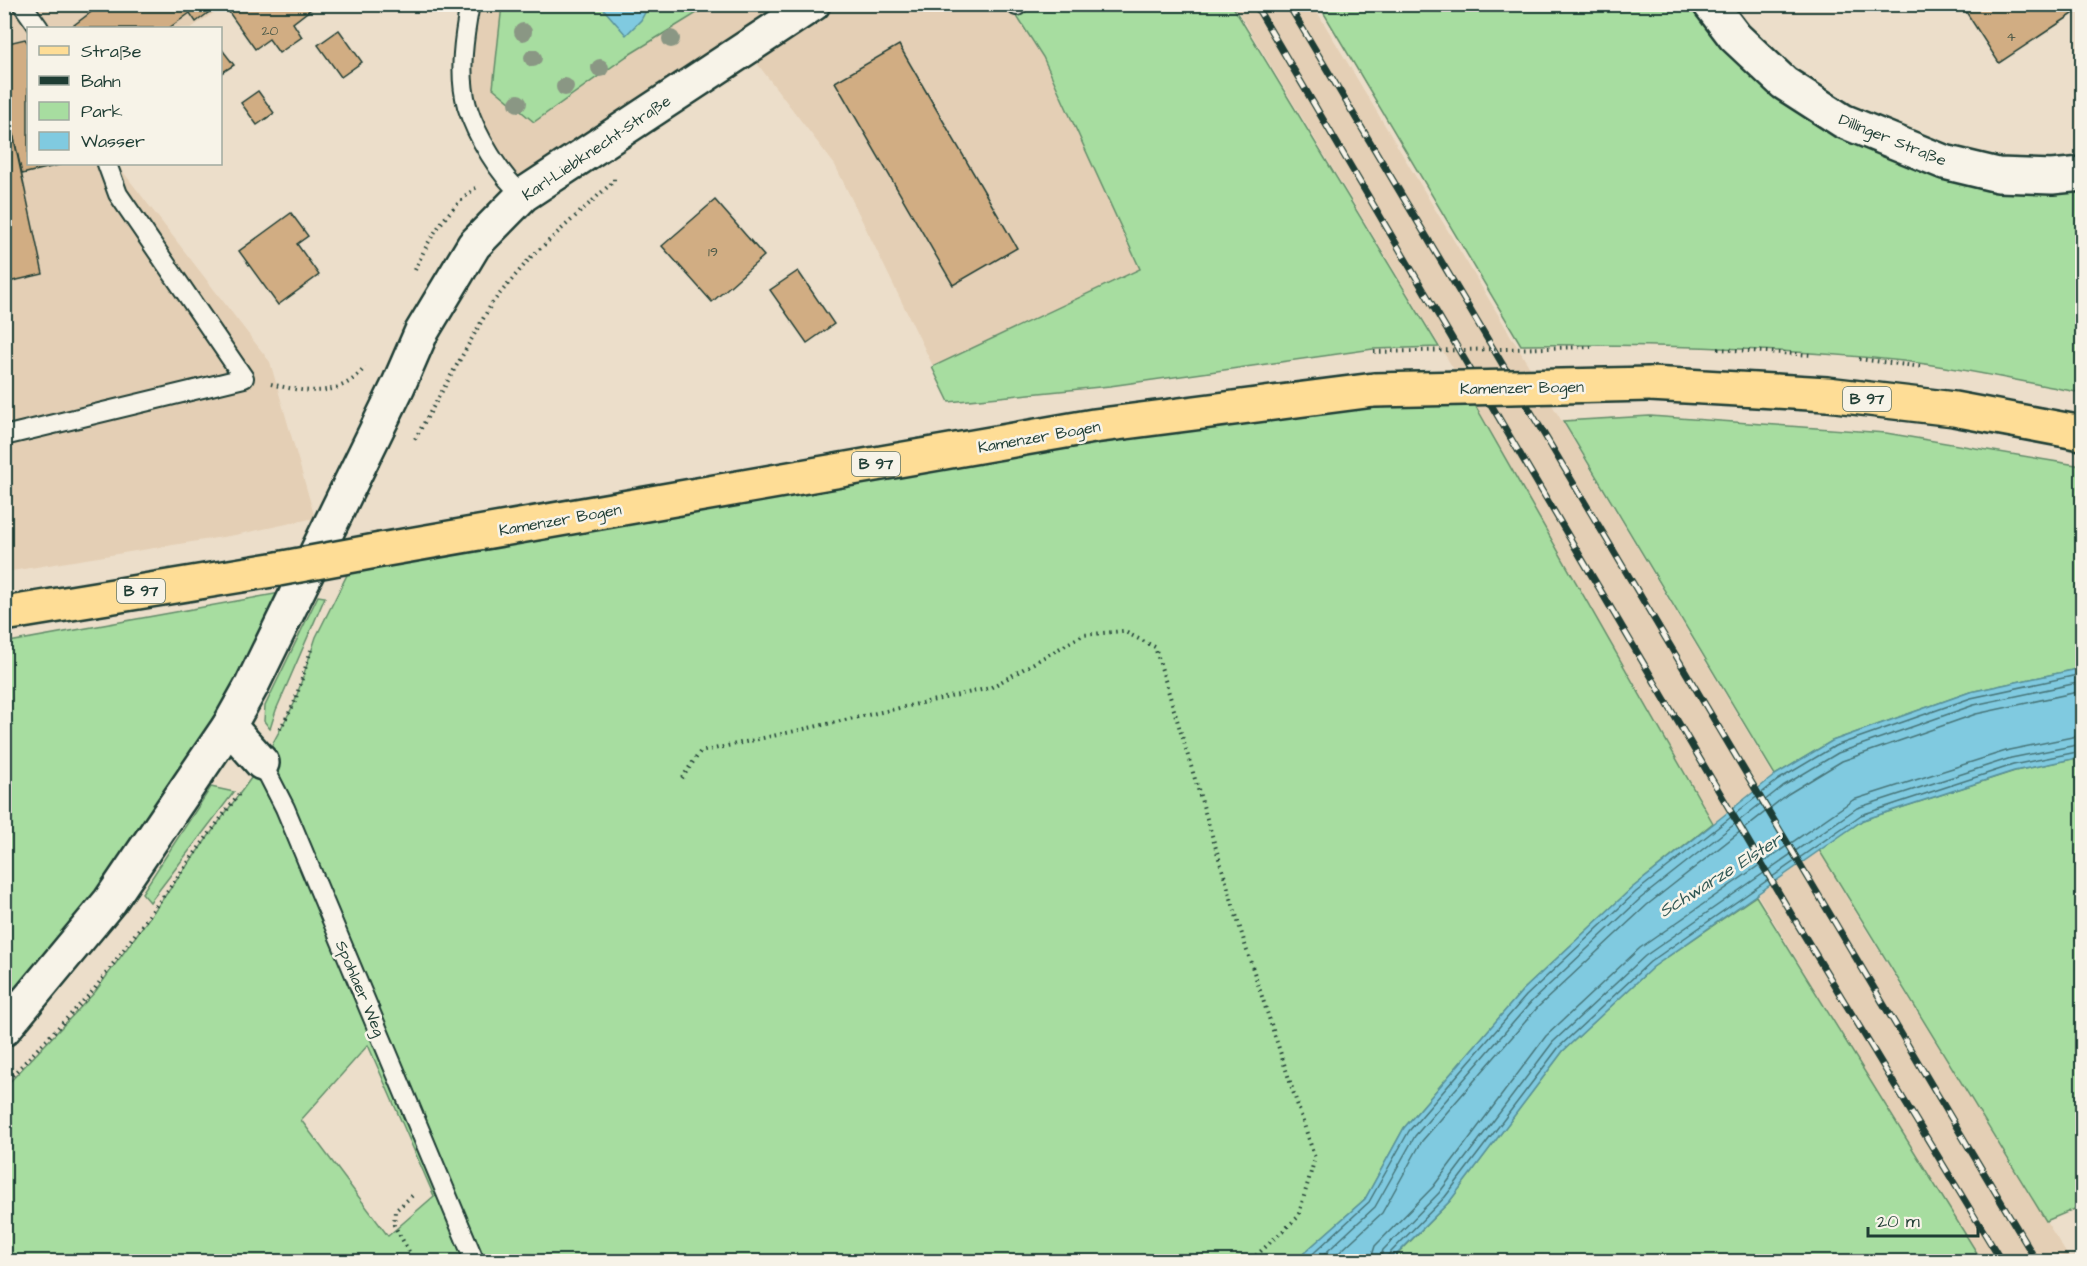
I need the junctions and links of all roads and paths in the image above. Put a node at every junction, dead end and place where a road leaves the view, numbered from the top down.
1 (22, 4) edge
2 (470, 4) edge
3 (813, 4) edge
4 (1710, 4) edge
5 (38, 27) edge
6 (596, 145) junction
7 (107, 165) edge
8 (2082, 174) edge
9 (523, 195) junction
10 (1598, 347) dead end
11 (1374, 351) dead end
12 (2082, 432) edge
13 (4, 436) edge
14 (409, 448) dead end
15 (4, 614) edge
16 (312, 648) dead end
17 (229, 726) junction
18 (262, 763) junction
19 (682, 778) dead end
20 (4, 1029) edge
21 (438, 1172) junction
22 (415, 1262) edge
23 (475, 1262) edge
24 (1249, 1262) edge

1 - 5 lane
2 - 9 lane
3 - 6 street, Karl-Liebknecht-Straße
4 - 8 street, Dillinger Straße
6 - 9 street, Karl-Liebknecht-Straße
6 - 14 path
7 - 13 lane
9 - 17 street, Karl-Liebknecht-Straße
10 - 11 path, bridge
12 - 15 main road, Kamenzer Bogen / B 97, bridge
16 - 18 path
17 - 18 street, Spohlaer Weg
17 - 20 street, Karl-Liebknecht-Straße
18 - 21 lane, Spohlaer Weg
19 - 24 path
21 - 22 path
21 - 23 lane, Spohlaer Weg

